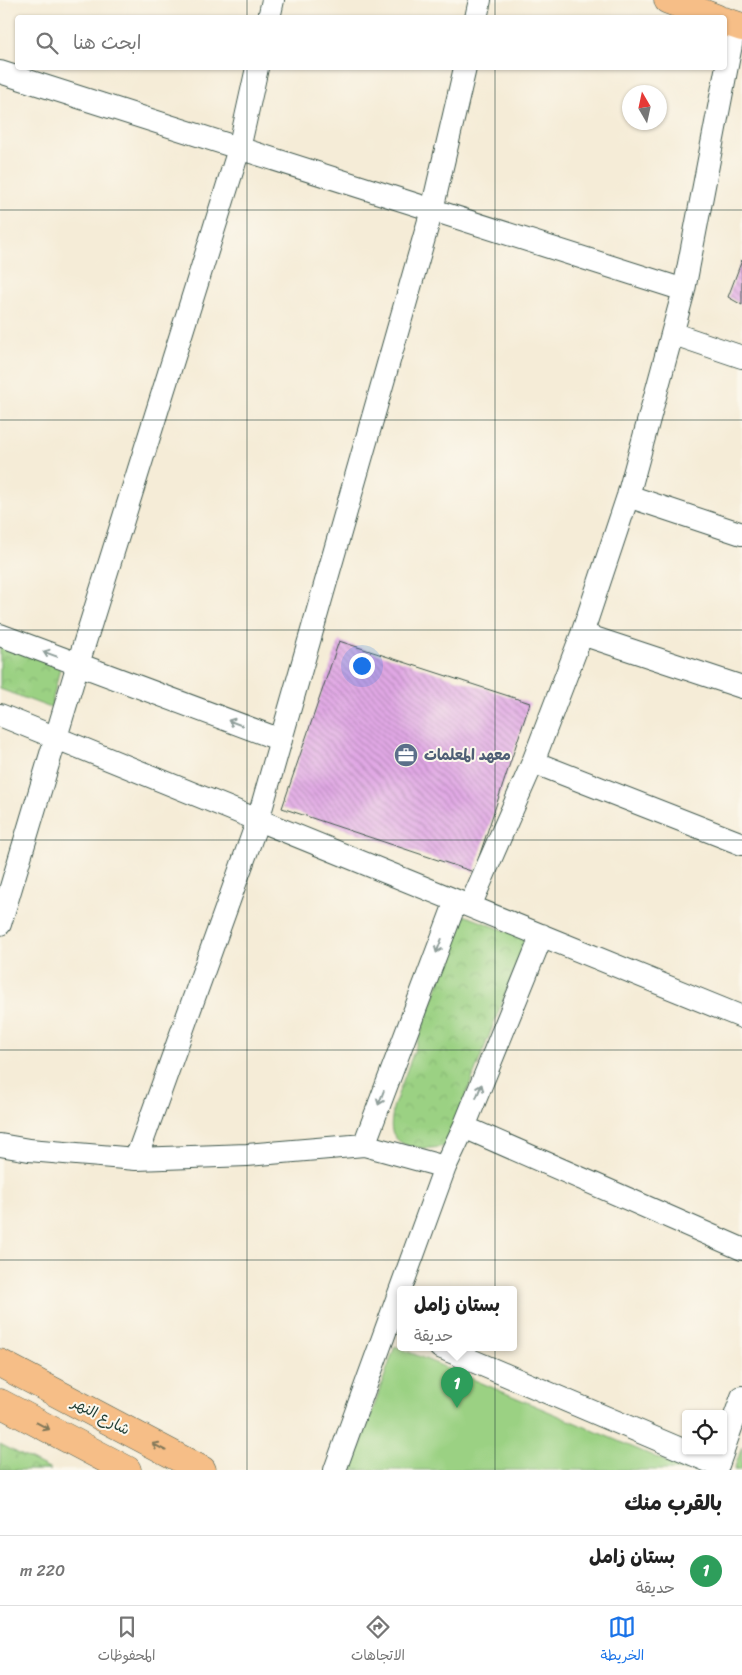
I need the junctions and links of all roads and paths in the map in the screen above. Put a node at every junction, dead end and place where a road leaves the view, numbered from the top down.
1 (273, 0) edge
2 (480, 0) edge
3 (668, 0) edge
4 (270, 15) edge
5 (477, 15) edge
6 (710, 15) edge
7 (258, 70) edge
8 (465, 70) edge
9 (721, 70) edge
10 (0, 72) edge
11 (239, 149) junction
12 (432, 210) junction
13 (684, 290) junction
14 (674, 334) junction
15 (742, 357) edge
16 (628, 496) junction
17 (742, 534) edge
18 (582, 634) junction
19 (0, 635) edge
20 (78, 664) junction
21 (742, 687) edge
22 (0, 715) edge
23 (55, 738) junction
24 (281, 740) junction
25 (533, 762) junction
26 (258, 820) junction
27 (742, 844) edge
28 (463, 903) junction
29 (0, 924) edge
30 (542, 935) junction
31 (742, 1016) edge
32 (464, 1127) junction
33 (0, 1145) edge
34 (364, 1145) junction
35 (136, 1159) junction
36 (445, 1167) junction
37 (742, 1249) edge
38 (407, 1286) edge
39 (394, 1327) edge
40 (449, 1351) edge
41 (0, 1363) edge
42 (742, 1397) edge
43 (0, 1403) edge
44 (727, 1440) edge
45 (682, 1450) edge
46 (694, 1455) edge
47 (722, 1455) edge
48 (127, 1470) edge
49 (202, 1470) edge
50 (336, 1470) edge

1 - 4 street
2 - 5 street
3 - 6 main road
7 - 11 street
8 - 12 street
9 - 13 street
10 - 11 street
11 - 12 street
11 - 20 street
12 - 13 street
12 - 24 street
13 - 14 street
14 - 15 street
14 - 16 street
16 - 17 street
16 - 18 street
18 - 21 street
18 - 25 street
20 -> 19 street
20 - 23 street
24 -> 20 street
22 - 23 street
23 - 26 street
23 - 29 street
24 - 26 street
25 - 27 street
25 - 28 street
26 - 28 street
26 - 35 street
28 - 30 street
28 -> 34 street
30 - 31 street
32 -> 30 street
32 - 36 street
32 - 37 street
33 - 35 street
34 - 35 street
34 - 36 street
36 - 38 street
39 - 50 street
40 - 45 street
49 -> 41 main road, شارع النهر
42 - 44 street
43 -> 48 main road
46 - 47 street

